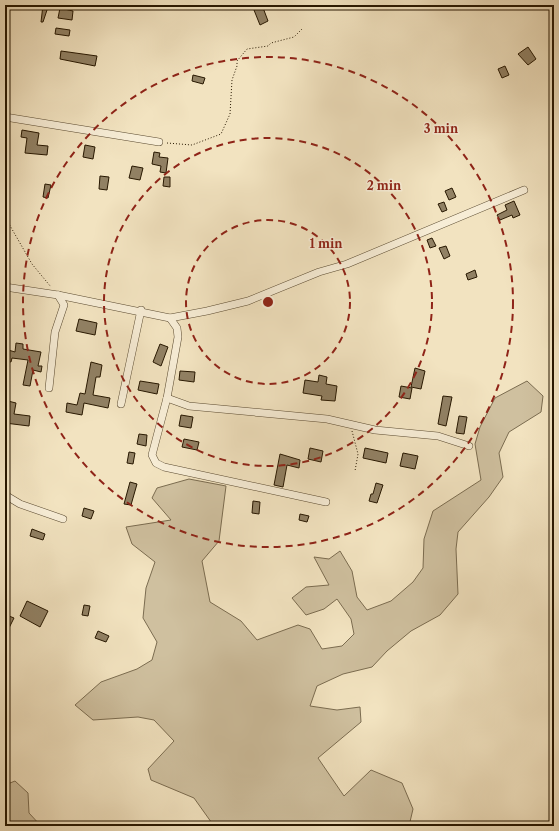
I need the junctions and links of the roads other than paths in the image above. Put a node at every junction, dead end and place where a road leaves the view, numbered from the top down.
1 (5, 117) edge
2 (159, 142) road end
3 (524, 190) dead end
4 (5, 287) edge
5 (58, 295) junction
6 (141, 310) junction
7 (170, 318) junction
8 (48, 388) dead end
9 (167, 398) junction
10 (122, 404) dead end
11 (468, 446) dead end
12 (5, 495) edge
13 (326, 502) dead end
14 (63, 519) dead end

1 - 2 street
3 - 7 street
4 - 5 street
5 - 6 street
5 - 8 street
6 - 7 street
6 - 10 street
7 - 9 street
9 - 11 street
9 - 13 street
12 - 14 street

